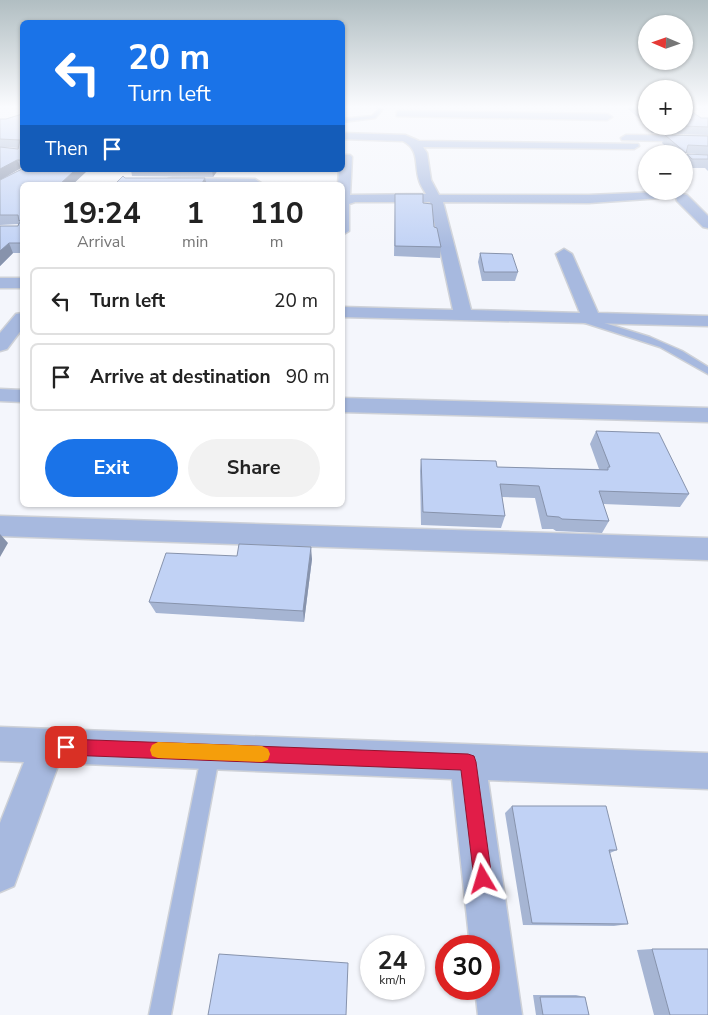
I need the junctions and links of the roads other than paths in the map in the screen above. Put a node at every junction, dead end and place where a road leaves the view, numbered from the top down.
1 (421, 153) edge
2 (693, 158) edge
3 (708, 159) edge
4 (638, 196) edge
5 (433, 197) junction
6 (693, 197) edge
7 (697, 198) dead end
8 (684, 200) edge
9 (345, 201) edge
10 (708, 224) edge
11 (564, 254) dead end
12 (0, 283) edge
13 (20, 283) edge
14 (345, 312) edge
15 (464, 314) junction
16 (573, 317) junction
17 (591, 317) junction
18 (20, 320) edge
19 (708, 321) edge
20 (0, 345) edge
21 (708, 371) edge
22 (0, 395) edge
23 (20, 396) edge
24 (345, 405) edge
25 (708, 415) edge
26 (0, 526) edge
27 (708, 549) edge
28 (0, 744) edge
29 (48, 746) junction
30 (210, 752) junction
31 (468, 762) junction
32 (708, 772) edge
33 (0, 872) edge
34 (160, 1015) edge
35 (500, 1015) edge

1 - 5 street
2 - 3 street
4 - 5 street
5 - 9 street
5 - 15 street
6 - 7 street
8 - 10 street
11 - 17 street
12 - 13 street
14 - 15 street
15 - 16 street
16 - 17 street
16 - 21 lane
17 - 19 street
18 - 20 street
22 - 23 street
24 - 25 street
26 - 27 street
28 - 29 street
29 - 30 street
29 - 33 street
30 - 31 street
30 - 34 lane
31 - 32 street
31 - 35 street

